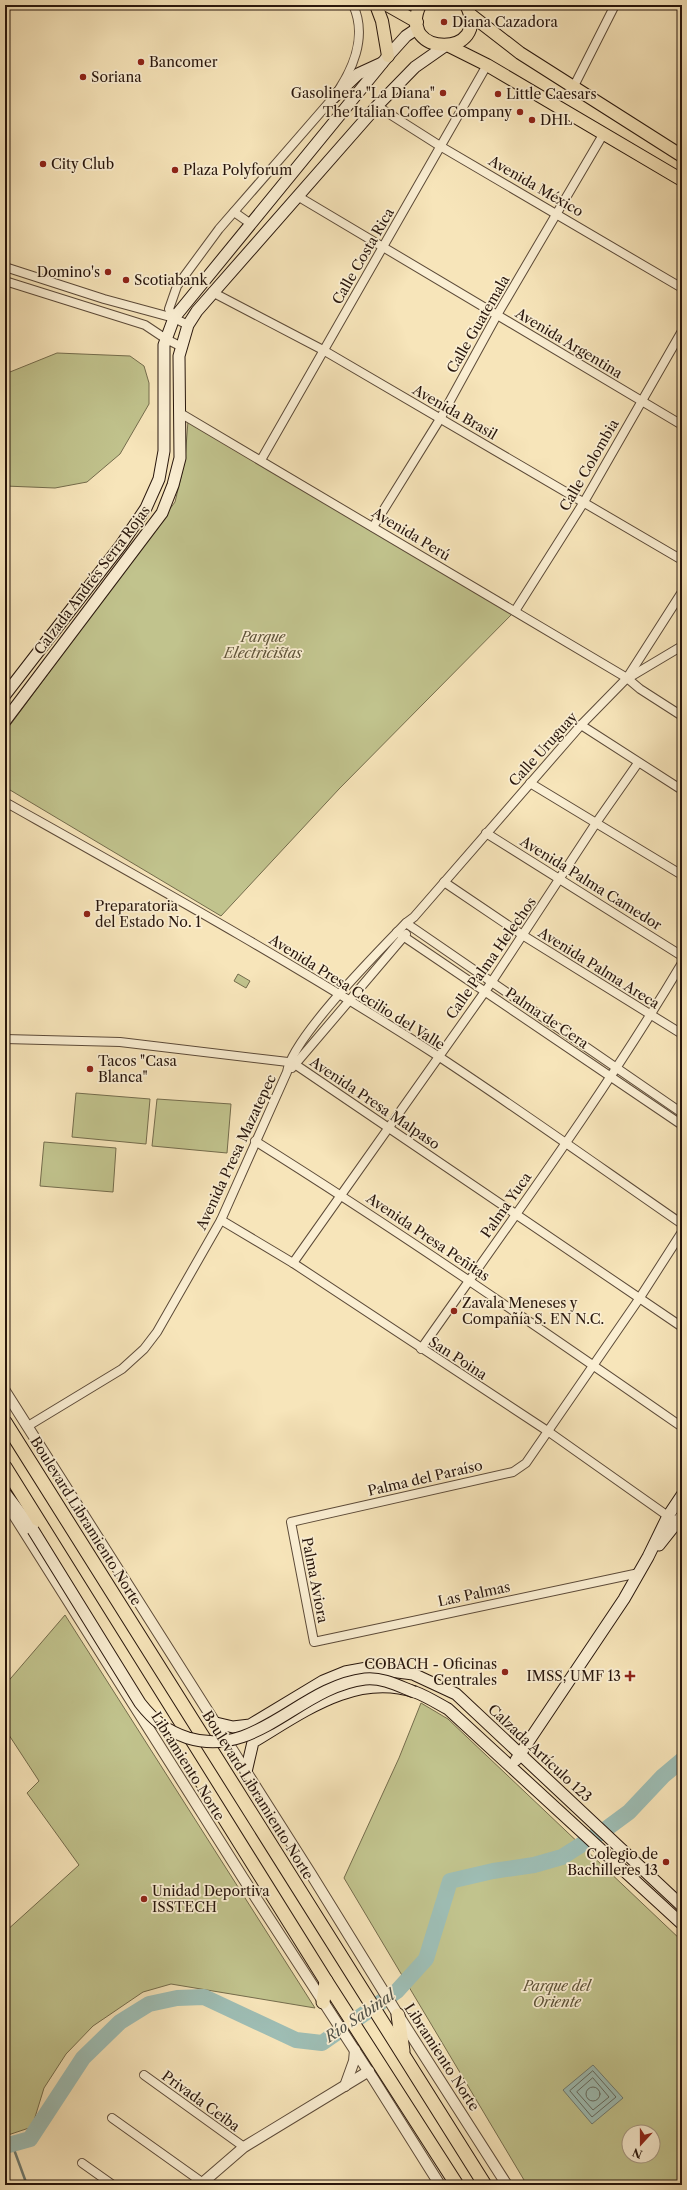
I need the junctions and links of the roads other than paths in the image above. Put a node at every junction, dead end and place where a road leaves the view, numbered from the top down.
1 (353, 5) edge
2 (376, 5) edge
3 (387, 5) edge
4 (420, 5) edge
5 (615, 5) edge
6 (469, 9) edge
7 (417, 25) junction
8 (447, 46) junction
9 (386, 59) junction
10 (487, 64) junction
11 (574, 88) junction
12 (333, 98) junction
13 (376, 106) junction
14 (604, 133) junction
15 (440, 146) junction
16 (682, 156) edge
17 (682, 180) edge
18 (299, 197) junction
19 (234, 212) junction
20 (558, 214) junction
21 (251, 224) junction
22 (264, 234) junction
23 (383, 248) junction
24 (5, 267) edge
25 (5, 281) edge
26 (682, 288) edge
27 (212, 292) junction
28 (497, 315) junction
29 (174, 318) junction
30 (188, 325) junction
31 (682, 331) edge
32 (166, 339) junction
33 (180, 346) junction
34 (323, 350) junction
35 (641, 400) junction
36 (180, 414) junction
37 (440, 419) junction
38 (682, 425) edge
39 (261, 460) junction
40 (584, 502) junction
41 (373, 527) junction
42 (682, 560) edge
43 (682, 592) edge
44 (515, 611) junction
45 (682, 646) edge
46 (627, 678) junction
47 (5, 695) edge
48 (682, 716) edge
49 (5, 721) edge
50 (581, 725) junction
51 (638, 763) junction
52 (530, 783) junction
53 (682, 790) edge
54 (5, 802) edge
55 (596, 823) junction
56 (486, 833) junction
57 (682, 875) edge
58 (560, 880) junction
59 (444, 882) junction
60 (408, 925) junction
61 (400, 934) junction
62 (524, 936) junction
63 (682, 956) edge
64 (682, 963) edge
65 (491, 983) junction
66 (485, 992) junction
67 (340, 995) junction
68 (348, 1000) junction
69 (651, 1015) junction
70 (682, 1034) edge
71 (5, 1039) edge
72 (438, 1056) junction
73 (292, 1064) junction
74 (616, 1067) junction
75 (610, 1075) junction
76 (682, 1114) edge
77 (682, 1125) edge
78 (390, 1128) junction
79 (255, 1141) junction
80 (564, 1144) junction
81 (342, 1195) junction
82 (516, 1214) junction
83 (221, 1220) junction
84 (682, 1224) edge
85 (682, 1232) edge
86 (294, 1263) junction
87 (469, 1280) junction
88 (639, 1299) junction
89 (682, 1327) edge
90 (421, 1349) junction
91 (593, 1365) junction
92 (5, 1391) edge
93 (5, 1422) edge
94 (28, 1426) junction
95 (682, 1427) edge
96 (549, 1432) junction
97 (5, 1467) edge
98 (5, 1493) edge
99 (682, 1495) edge
100 (5, 1500) edge
101 (668, 1516) junction
102 (680, 1521) edge
103 (291, 1522) joint
104 (648, 1557) junction
105 (639, 1573) junction
106 (314, 1642) joint
107 (414, 1692) junction
108 (216, 1722) junction
109 (520, 1755) junction
110 (511, 1767) junction
111 (246, 1772) junction
112 (682, 1906) edge
113 (682, 1924) edge
114 (326, 1981) junction
115 (324, 2005) junction
116 (396, 2012) junction
117 (353, 2047) junction
118 (403, 2055) junction
119 (369, 2071) junction
120 (144, 2075) dead end
121 (345, 2086) junction
122 (112, 2118) dead end
123 (244, 2147) junction
124 (82, 2163) dead end
125 (202, 2184) edge
126 (113, 2185) edge
127 (440, 2185) edge
128 (457, 2185) edge
129 (485, 2185) edge
130 (507, 2185) edge

1 - 12 street
2 - 9 main road
3 - 7 main road
4 - 7 main road
5 - 11 street
6 - 8 main road
6 - 11 main road
7 - 8 main road
7 - 9 main road, Calzada Andrés Serra Rojas
8 - 10 main road
8 - 13 main road, Calzada Andrés Serra Rojas
9 - 12 main road
9 - 21 main road, Calzada Andrés Serra Rojas
10 - 14 main road
10 - 15 street, Calle Costa Rica
11 - 16 main road
12 - 19 street
13 - 15 street, Avenida México
13 - 18 main road, Calzada Andrés Serra Rojas
14 - 17 main road
14 - 20 street, Calle Guatemala
15 - 20 street, Avenida México
15 - 23 street, Calle Costa Rica
18 - 22 main road, Calzada Andrés Serra Rojas
18 - 23 street, Avenida Argentina
19 - 21 street
19 - 29 street
20 - 26 street, Avenida México
20 - 28 street, Calle Guatemala
21 - 22 main road
21 - 29 main road, Calzada Andrés Serra Rojas
22 - 27 main road, Calzada Andrés Serra Rojas
23 - 28 street, Avenida Argentina
23 - 34 street, Calle Costa Rica
24 - 29 street
25 - 32 street
27 - 30 main road, Calzada Andrés Serra Rojas
27 - 34 street, Avenida Brasil
28 - 35 street, Avenida Argentina
28 - 37 street, Calle Guatemala
29 - 30 street
29 - 32 main road, Calzada Andrés Serra Rojas
30 - 33 main road, Calzada Andrés Serra Rojas
31 - 35 street, Calle Colombia
32 - 33 street
32 - 47 main road, Calzada Andrés Serra Rojas
33 - 36 main road, Calzada Andrés Serra Rojas
34 - 37 street, Avenida Brasil
34 - 39 street, Calle Costa Rica
35 - 38 street, Avenida Argentina
35 - 40 street, Calle Colombia
36 - 39 street, Avenida Perú
36 - 49 main road, Calzada Andrés Serra Rojas
37 - 40 street, Avenida Brasil
37 - 41 street, Calle Guatemala
39 - 41 street, Avenida Perú
40 - 42 street, Avenida Brasil
40 - 44 street, Calle Colombia
41 - 44 street, Avenida Perú
43 - 46 street, Calle Uruguay
44 - 46 street, Avenida Perú
45 - 46 street
46 - 48 street, Avenida Perú
46 - 50 street, Calle Uruguay
50 - 51 street
50 - 52 street, Calle Uruguay
51 - 53 street
51 - 55 street, Calle Palma Helechos
52 - 55 street
52 - 56 street, Calle Uruguay
54 - 67 street, Avenida Presa Cecilio del Valle
55 - 57 street
55 - 58 street, Calle Palma Helechos
56 - 58 street, Avenida Palma Camedor
56 - 59 street, Calle Uruguay
58 - 62 street, Calle Palma Helechos
58 - 63 street, Avenida Palma Camedor
59 - 60 street, Calle Uruguay
59 - 62 street, Avenida Palma Areca
60 - 61 street, Avenida Presa Mazatepec
60 - 65 street, Palma de Cera
61 - 66 street, Palma de Cera
61 - 67 street, Avenida Presa Mazatepec
61 - 68 street, Avenida Presa Mazatepec
62 - 65 street, Calle Palma Helechos
62 - 69 street, Avenida Palma Areca
64 - 69 street, Palma Yuca
65 - 66 street, Calle Palma Helechos
65 - 74 street, Palma de Cera
66 - 72 street, Calle Palma Helechos
66 - 75 street, Palma de Cera
67 - 68 street, Avenida Presa Cecilio del Valle
67 - 73 street, Avenida Presa Mazatepec
68 - 72 street, Avenida Presa Cecilio del Valle
68 - 73 street, Avenida Presa Mazatepec
69 - 70 street, Avenida Palma Areca
69 - 74 street, Palma Yuca
71 - 73 street, Avenida Presa Malpaso
72 - 78 street, Calle Palma Helechos
72 - 80 street, Avenida Presa Cecilio del Valle
73 - 78 street, Avenida Presa Malpaso
73 - 79 street, Avenida Presa Mazatepec
74 - 75 street, Palma Yuca
74 - 76 street, Palma de Cera
75 - 77 street, Palma de Cera
75 - 80 street, Palma Yuca
78 - 81 street, Calle Palma Helechos
78 - 82 street, Avenida Presa Malpaso
79 - 81 street, Avenida Presa Peñitas
79 - 83 street, Avenida Presa Mazatepec
80 - 82 street, Palma Yuca
80 - 84 street, Avenida Presa Cecilio del Valle
81 - 86 street, Calle Palma Helechos
81 - 87 street, Avenida Presa Peñitas
82 - 87 street, Palma Yuca
82 - 88 street, Avenida Presa Malpaso
83 - 86 street, San Poina
83 - 94 street, Avenida Presa Mazatepec
85 - 88 street, Palma del Paraíso
86 - 90 street, San Poina
87 - 90 street, Palma Yuca
87 - 91 street, Avenida Presa Peñitas
88 - 89 street, Avenida Presa Malpaso
88 - 91 street, Palma del Paraíso
90 - 96 street, San Poina
91 - 95 street, Avenida Presa Peñitas
91 - 96 street, Palma del Paraíso
92 - 94 street, Libramiento Norte
93 - 118 highway, Boulevard Libramiento Norte
94 - 108 street, Libramiento Norte
96 - 101 street, San Poina
96 - 103 street, Palma del Paraíso
97 - 114 highway
98 - 107 main road, bridge
99 - 101 main road
100 - 115 street, Libramiento Norte
101 - 102 street, San Poina
101 - 104 main road
102 - 104 main road
103 - 106 street, Palma Aviora
104 - 105 main road
105 - 106 street, Las Palmas
105 - 109 main road
107 - 110 main road
107 - 111 main road
108 - 109 main road, Calzada Artículo 123
108 - 111 street, Libramiento Norte
109 - 110 main road
109 - 112 main road, Calzada Artículo 123
110 - 113 main road
111 - 116 street, Libramiento Norte
114 - 115 highway
114 - 128 highway
115 - 117 street, Libramiento Norte
116 - 118 highway
116 - 130 street, Libramiento Norte
117 - 119 street, Libramiento Norte
117 - 121 street
118 - 129 highway, Boulevard Libramiento Norte
119 - 121 street
119 - 127 street, Libramiento Norte
120 - 123 street, Privada Ceiba
121 - 123 street
122 - 125 street
123 - 125 street
124 - 126 street

